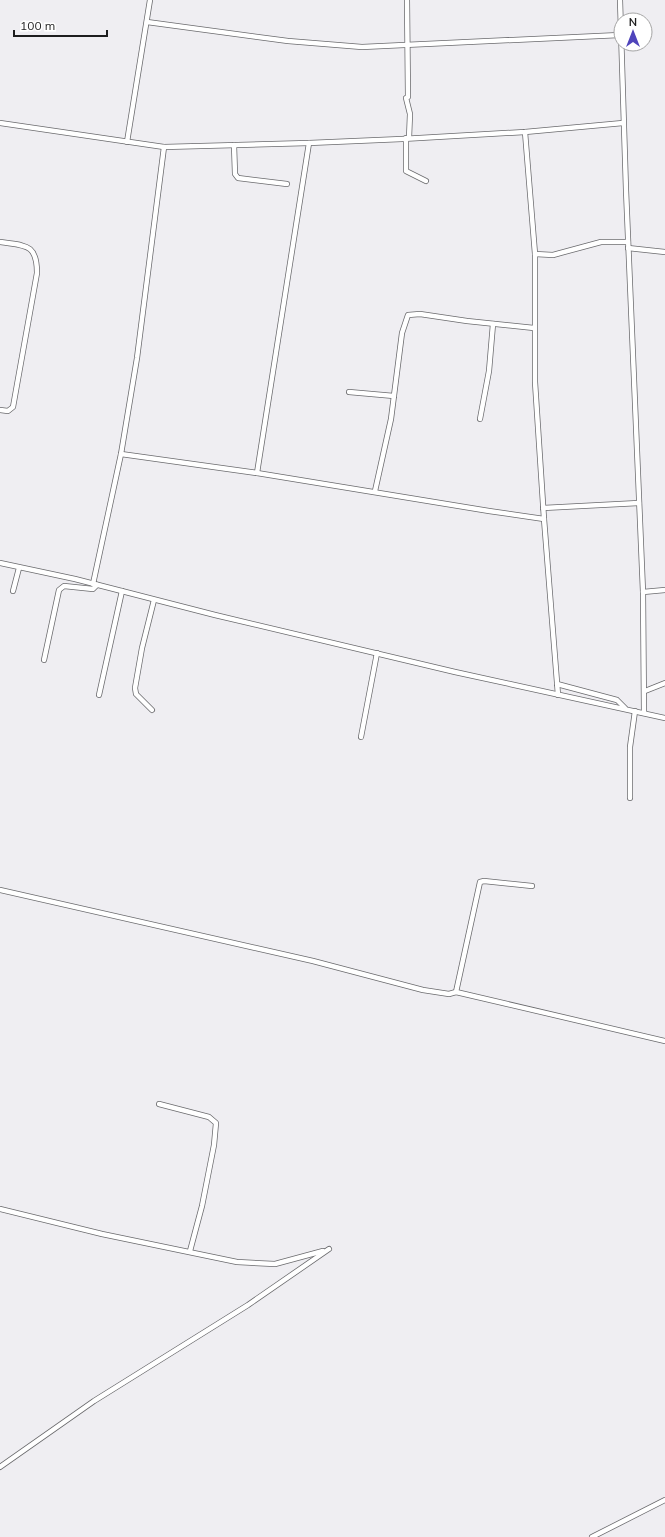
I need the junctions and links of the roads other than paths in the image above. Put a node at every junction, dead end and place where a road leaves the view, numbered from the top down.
1 (150, 0) edge
2 (407, 0) edge
3 (620, 0) edge
4 (620, 12) edge
5 (147, 22) junction
6 (613, 35) edge
7 (408, 44) junction
8 (621, 52) edge
9 (0, 123) edge
10 (623, 123) junction
11 (525, 132) junction
12 (408, 138) junction
13 (126, 142) junction
14 (309, 144) junction
15 (234, 145) junction
16 (164, 147) junction
17 (426, 181) dead end
18 (287, 184) dead end
19 (0, 242) edge
20 (628, 242) junction
21 (628, 248) junction
22 (665, 252) edge
23 (534, 254) junction
24 (493, 324) junction
25 (534, 328) junction
26 (349, 392) dead end
27 (394, 396) junction
28 (0, 410) edge
29 (480, 419) dead end
30 (122, 454) junction
31 (257, 472) junction
32 (375, 491) junction
33 (639, 503) junction
34 (543, 508) junction
35 (544, 519) junction
36 (0, 563) edge
37 (18, 568) junction
38 (95, 585) junction
39 (13, 590) dead end
40 (665, 590) edge
41 (122, 591) junction
42 (643, 592) junction
43 (154, 600) junction
44 (377, 653) junction
45 (44, 660) dead end
46 (665, 683) edge
47 (557, 684) junction
48 (644, 691) junction
49 (100, 695) dead end
50 (558, 695) junction
51 (625, 708) junction
52 (152, 710) dead end
53 (635, 711) junction
54 (644, 713) junction
55 (665, 718) edge
56 (361, 737) dead end
57 (630, 798) dead end
58 (532, 886) dead end
59 (0, 890) edge
60 (456, 992) junction
61 (665, 1041) edge
62 (159, 1104) dead end
63 (0, 1209) edge
64 (190, 1251) junction
65 (0, 1467) edge
66 (665, 1500) edge
67 (592, 1537) edge

1 - 5 street
2 - 7 street
3 - 4 street
5 - 7 street
5 - 13 street
6 - 7 street
7 - 12 street
8 - 10 street
9 - 13 street
10 - 11 street
10 - 20 street
11 - 12 street
11 - 23 street
12 - 14 street
12 - 17 street
13 - 16 street
14 - 15 street
14 - 31 street
15 - 16 street
15 - 18 street
16 - 30 street
19 - 28 street
20 - 21 street
20 - 23 street
21 - 22 street
21 - 33 street
23 - 25 street
24 - 25 street
24 - 27 street
24 - 29 street
25 - 34 street
26 - 27 street
27 - 32 street
30 - 31 street
30 - 38 street
31 - 32 street
32 - 35 street
33 - 34 street
33 - 42 street
34 - 35 street
35 - 47 street
36 - 37 street
37 - 38 street
37 - 39 street
38 - 41 street
38 - 45 street
40 - 42 street
41 - 43 street
41 - 49 street
42 - 48 street
43 - 44 street
43 - 52 street
44 - 50 street
44 - 56 street
46 - 48 street
47 - 50 street
47 - 51 street
48 - 54 street
50 - 51 street
51 - 53 street
53 - 54 street
53 - 57 street
54 - 55 street
58 - 60 street
59 - 60 street
60 - 61 street
62 - 64 street
63 - 64 street
64 - 65 street
66 - 67 street

